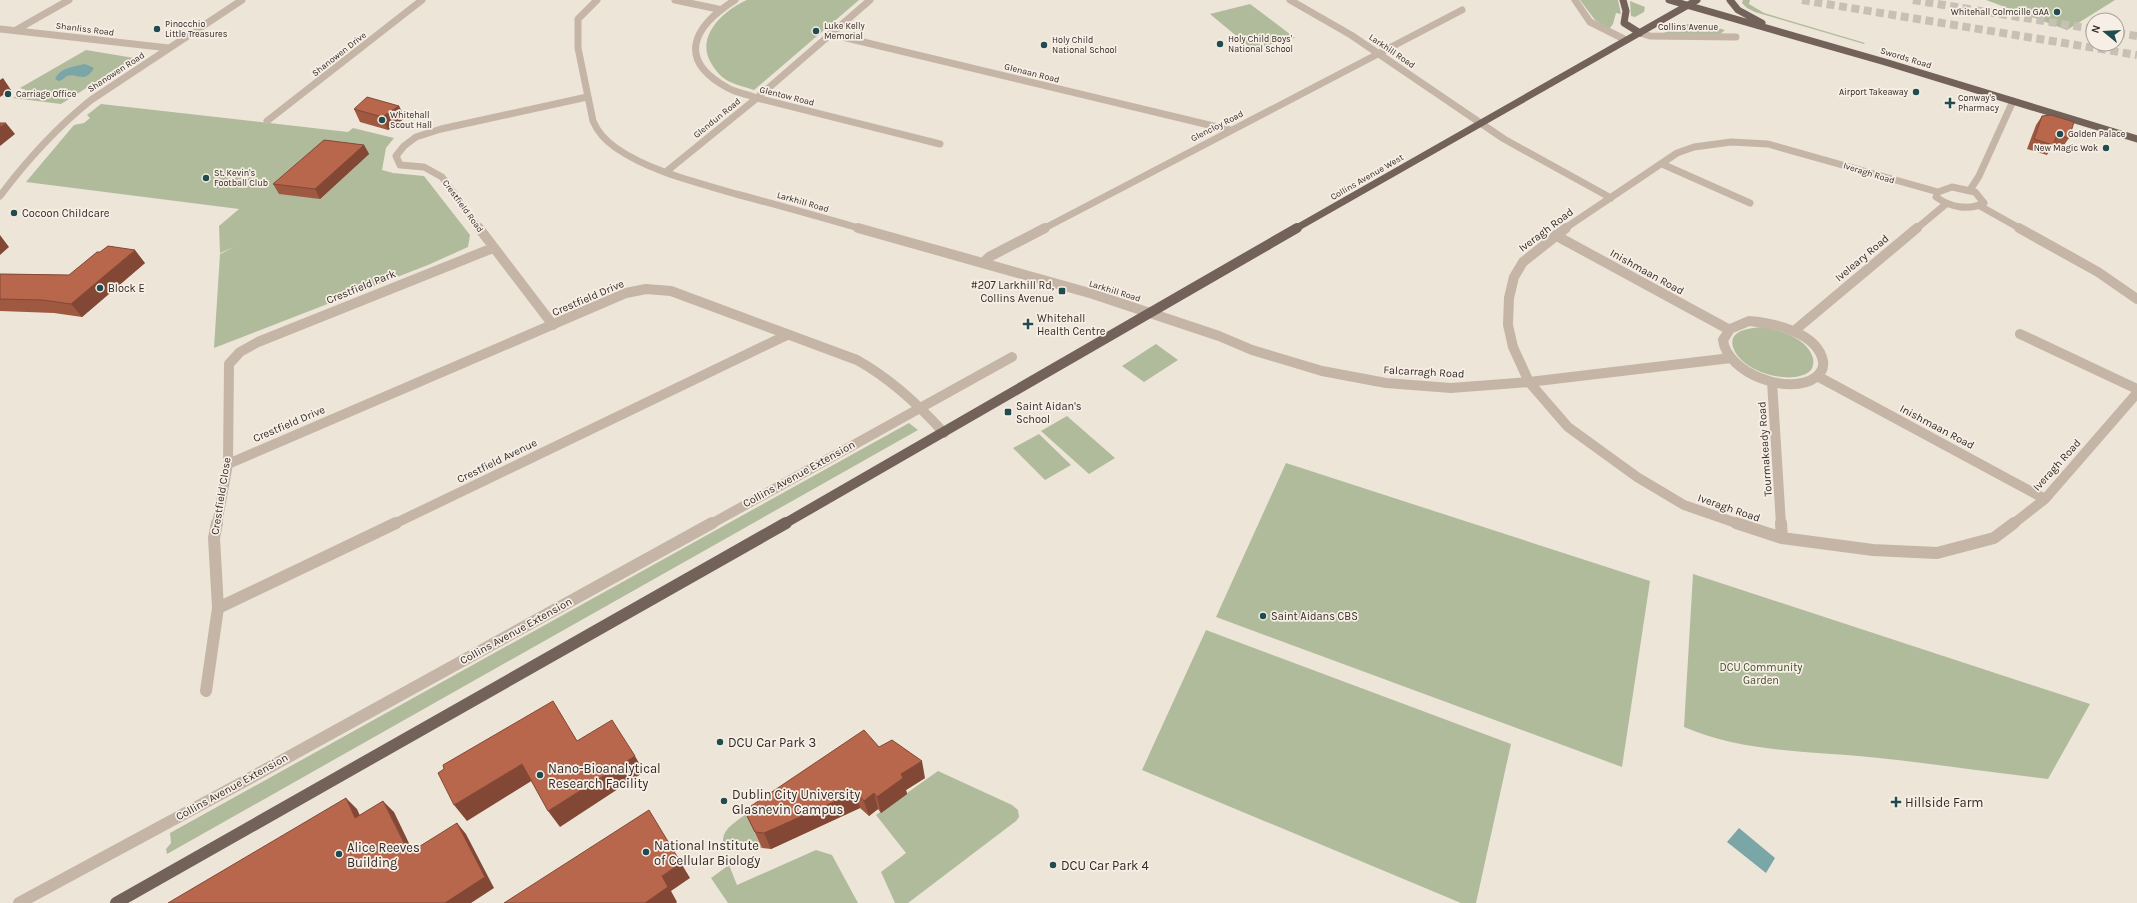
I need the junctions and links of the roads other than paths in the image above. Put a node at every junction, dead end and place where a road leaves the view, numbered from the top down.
1 (69, 0) edge
2 (242, 0) edge
3 (422, 0) edge
4 (597, 0) edge
5 (675, 0) edge
6 (735, 0) edge
7 (870, 0) edge
8 (1290, 0) edge
9 (1575, 0) edge
10 (1623, 0) edge
11 (1669, 0) edge
12 (1697, 0) edge
13 (1730, 0) edge
14 (1688, 6) junction
15 (718, 9) junction
16 (1462, 10) dead end
17 (0, 29) edge
18 (16, 30) junction
19 (1777, 32) junction
20 (1640, 33) junction
21 (830, 34) junction
22 (1736, 36) dead end
23 (1626, 40) junction
24 (169, 48) junction
25 (1380, 54) junction
26 (587, 97) junction
27 (757, 98) junction
28 (2013, 101) junction
29 (267, 122) dead end
30 (1480, 124) junction
31 (1230, 130) junction
32 (2137, 139) edge
33 (940, 144) dead end
34 (1662, 164) junction
35 (667, 171) junction
36 (1970, 190) junction
37 (1938, 192) junction
38 (0, 196) edge
39 (1611, 198) junction
40 (1750, 204) dead end
41 (1946, 204) junction
42 (1980, 206) junction
43 (1555, 235) junction
44 (493, 248) junction
45 (983, 263) junction
46 (2137, 299) edge
47 (1149, 312) junction
48 (553, 325) junction
49 (1728, 329) junction
50 (1794, 331) junction
51 (2020, 334) dead end
52 (787, 335) junction
53 (240, 352) joint
54 (1012, 357) dead end
55 (1731, 358) junction
56 (1818, 377) junction
57 (1529, 382) junction
58 (1772, 382) junction
59 (2137, 389) edge
60 (2137, 393) edge
61 (921, 406) junction
62 (944, 432) junction
63 (228, 464) junction
64 (2045, 499) junction
65 (1782, 538) junction
66 (218, 608) junction
67 (206, 691) dead end
68 (19, 903) edge
69 (116, 903) edge

1 - 18 street
2 - 24 street, Shanowen Road
3 - 29 street, Shanowen Drive
4 - 26 street, Larkhill Road
5 - 15 street
6 - 15 street, Glentow Road
7 - 21 street, Glendun Road
8 - 25 street, Larkhill Road
9 - 23 street
10 - 20 main road
11 - 14 main road, Swords Road
12 - 14 main road, Collins Avenue
13 - 19 main road
14 - 19 main road, Swords Road
14 - 20 main road, Collins Avenue West
15 - 27 street, Glentow Road
16 - 25 street, Glencloy Road
17 - 18 street, Shanliss Road
18 - 24 street, Shanliss Road
19 - 28 main road, Swords Road
20 - 22 street, Collins Avenue
20 - 23 main road, Collins Avenue West
21 - 27 street, Glendun Road
21 - 31 street, Glenaan Road
23 - 30 main road, Collins Avenue West
24 - 38 street, Shanowen Road
25 - 30 street, Larkhill Road
25 - 31 street, Glencloy Road
26 - 35 street, Larkhill Road
26 - 44 street, Crestfield Road
27 - 33 street, Glentow Road
27 - 35 street, Glendun Road
28 - 32 main road, Swords Road
28 - 36 street
30 - 39 street
30 - 47 main road, Collins Avenue West
31 - 45 street, Glencloy Road
34 - 37 street, Iveragh Road
34 - 39 street, Iveragh Road
34 - 40 street
35 - 45 street, Larkhill Road
36 - 37 street, Iveragh Road
36 - 42 street
37 - 41 street
39 - 43 street, Iveragh Road
41 - 42 street
41 - 50 street, Iveleary Road
42 - 46 street
43 - 49 street, Inishmaan Road
43 - 57 street, Iveragh Road
44 - 48 street, Crestfield Road
44 - 53 street, Crestfield Park
45 - 47 street, Larkhill Road
47 - 57 street, Falcarragh Road
47 - 62 main road, Collins Avenue West
48 - 52 street, Crestfield Drive
48 - 63 street, Crestfield Drive
49 - 50 street
49 - 55 street
50 - 56 street
51 - 59 street
52 - 61 street, Crestfield Drive
52 - 66 street, Crestfield Avenue
53 - 63 street, Crestfield Close
54 - 61 street, Collins Avenue Extension
55 - 57 street, Falcarragh Road
55 - 58 street
56 - 58 street
56 - 64 street, Inishmaan Road
57 - 65 street, Iveragh Road
58 - 65 street, Tourmakeady Road
60 - 64 street, Iveragh Road
61 - 62 street, Crestfield Drive
61 - 68 street, Collins Avenue Extension
62 - 69 main road
63 - 66 street, Crestfield Close
64 - 65 street, Iveragh Road
66 - 67 street, Crestfield Close

